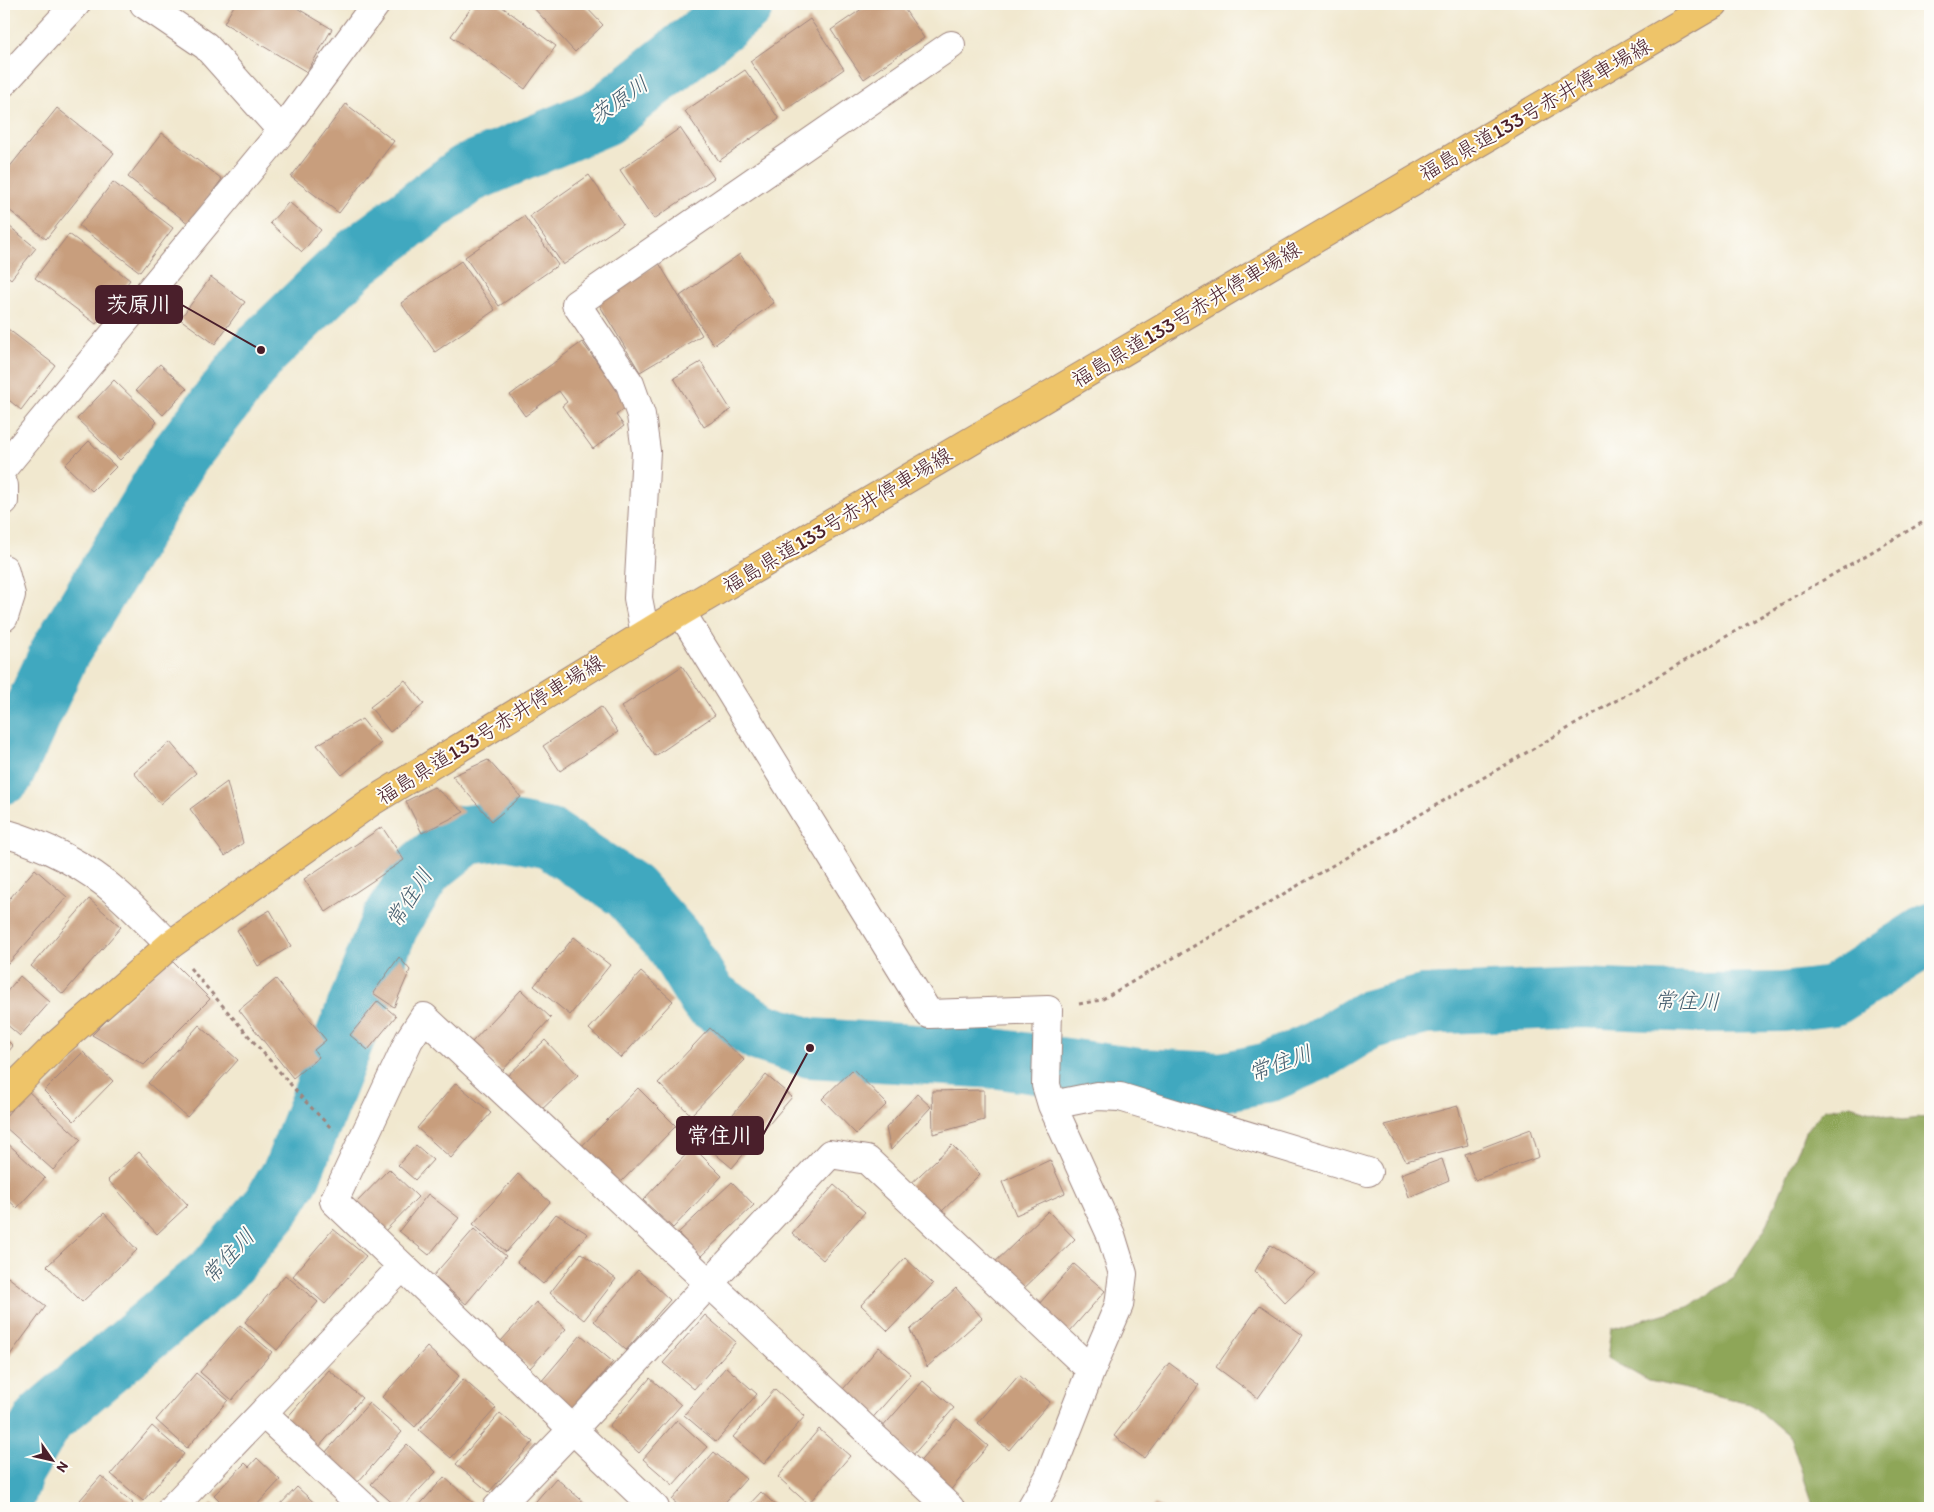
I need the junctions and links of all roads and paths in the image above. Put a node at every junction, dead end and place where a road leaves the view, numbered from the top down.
1 (76, 4) edge
2 (144, 4) edge
3 (376, 4) edge
4 (1714, 4) edge
5 (951, 45) dead end
6 (4, 82) edge
7 (282, 130) junction
8 (4, 467) edge
9 (4, 486) edge
10 (4, 501) edge
11 (1930, 518) edge
12 (4, 569) edge
13 (681, 612) junction
14 (4, 617) edge
15 (645, 634) junction
16 (13, 836) edge
17 (170, 945) junction
18 (1048, 1020) junction
19 (1049, 1095) junction
20 (4, 1097) edge
21 (335, 1132) dead end
22 (1368, 1172) dead end
23 (402, 1267) junction
24 (708, 1284) junction
25 (1091, 1370) junction
26 (263, 1412) junction
27 (573, 1429) junction
28 (172, 1508) edge
29 (365, 1508) edge
30 (497, 1508) edge
31 (655, 1508) edge
32 (950, 1508) edge
33 (1031, 1508) edge

1 - 6 street
2 - 7 street
3 - 7 street
4 - 13 main road, 福島県道133号赤井停車場線
5 - 15 street
7 - 8 street
9 - 10 street
11 - 18 path
12 - 14 street
13 - 15 main road, 福島県道133号赤井停車場線
13 - 18 street
15 - 17 main road, 福島県道133号赤井停車場線
16 - 17 street
17 - 20 main road, 福島県道133号赤井停車場線
17 - 21 path
18 - 19 street
19 - 22 street
19 - 25 street
23 - 24 street
23 - 26 street
23 - 27 street
24 - 25 street
24 - 27 street
24 - 32 street
25 - 33 street
26 - 28 street
26 - 29 street
27 - 30 street
27 - 31 street

